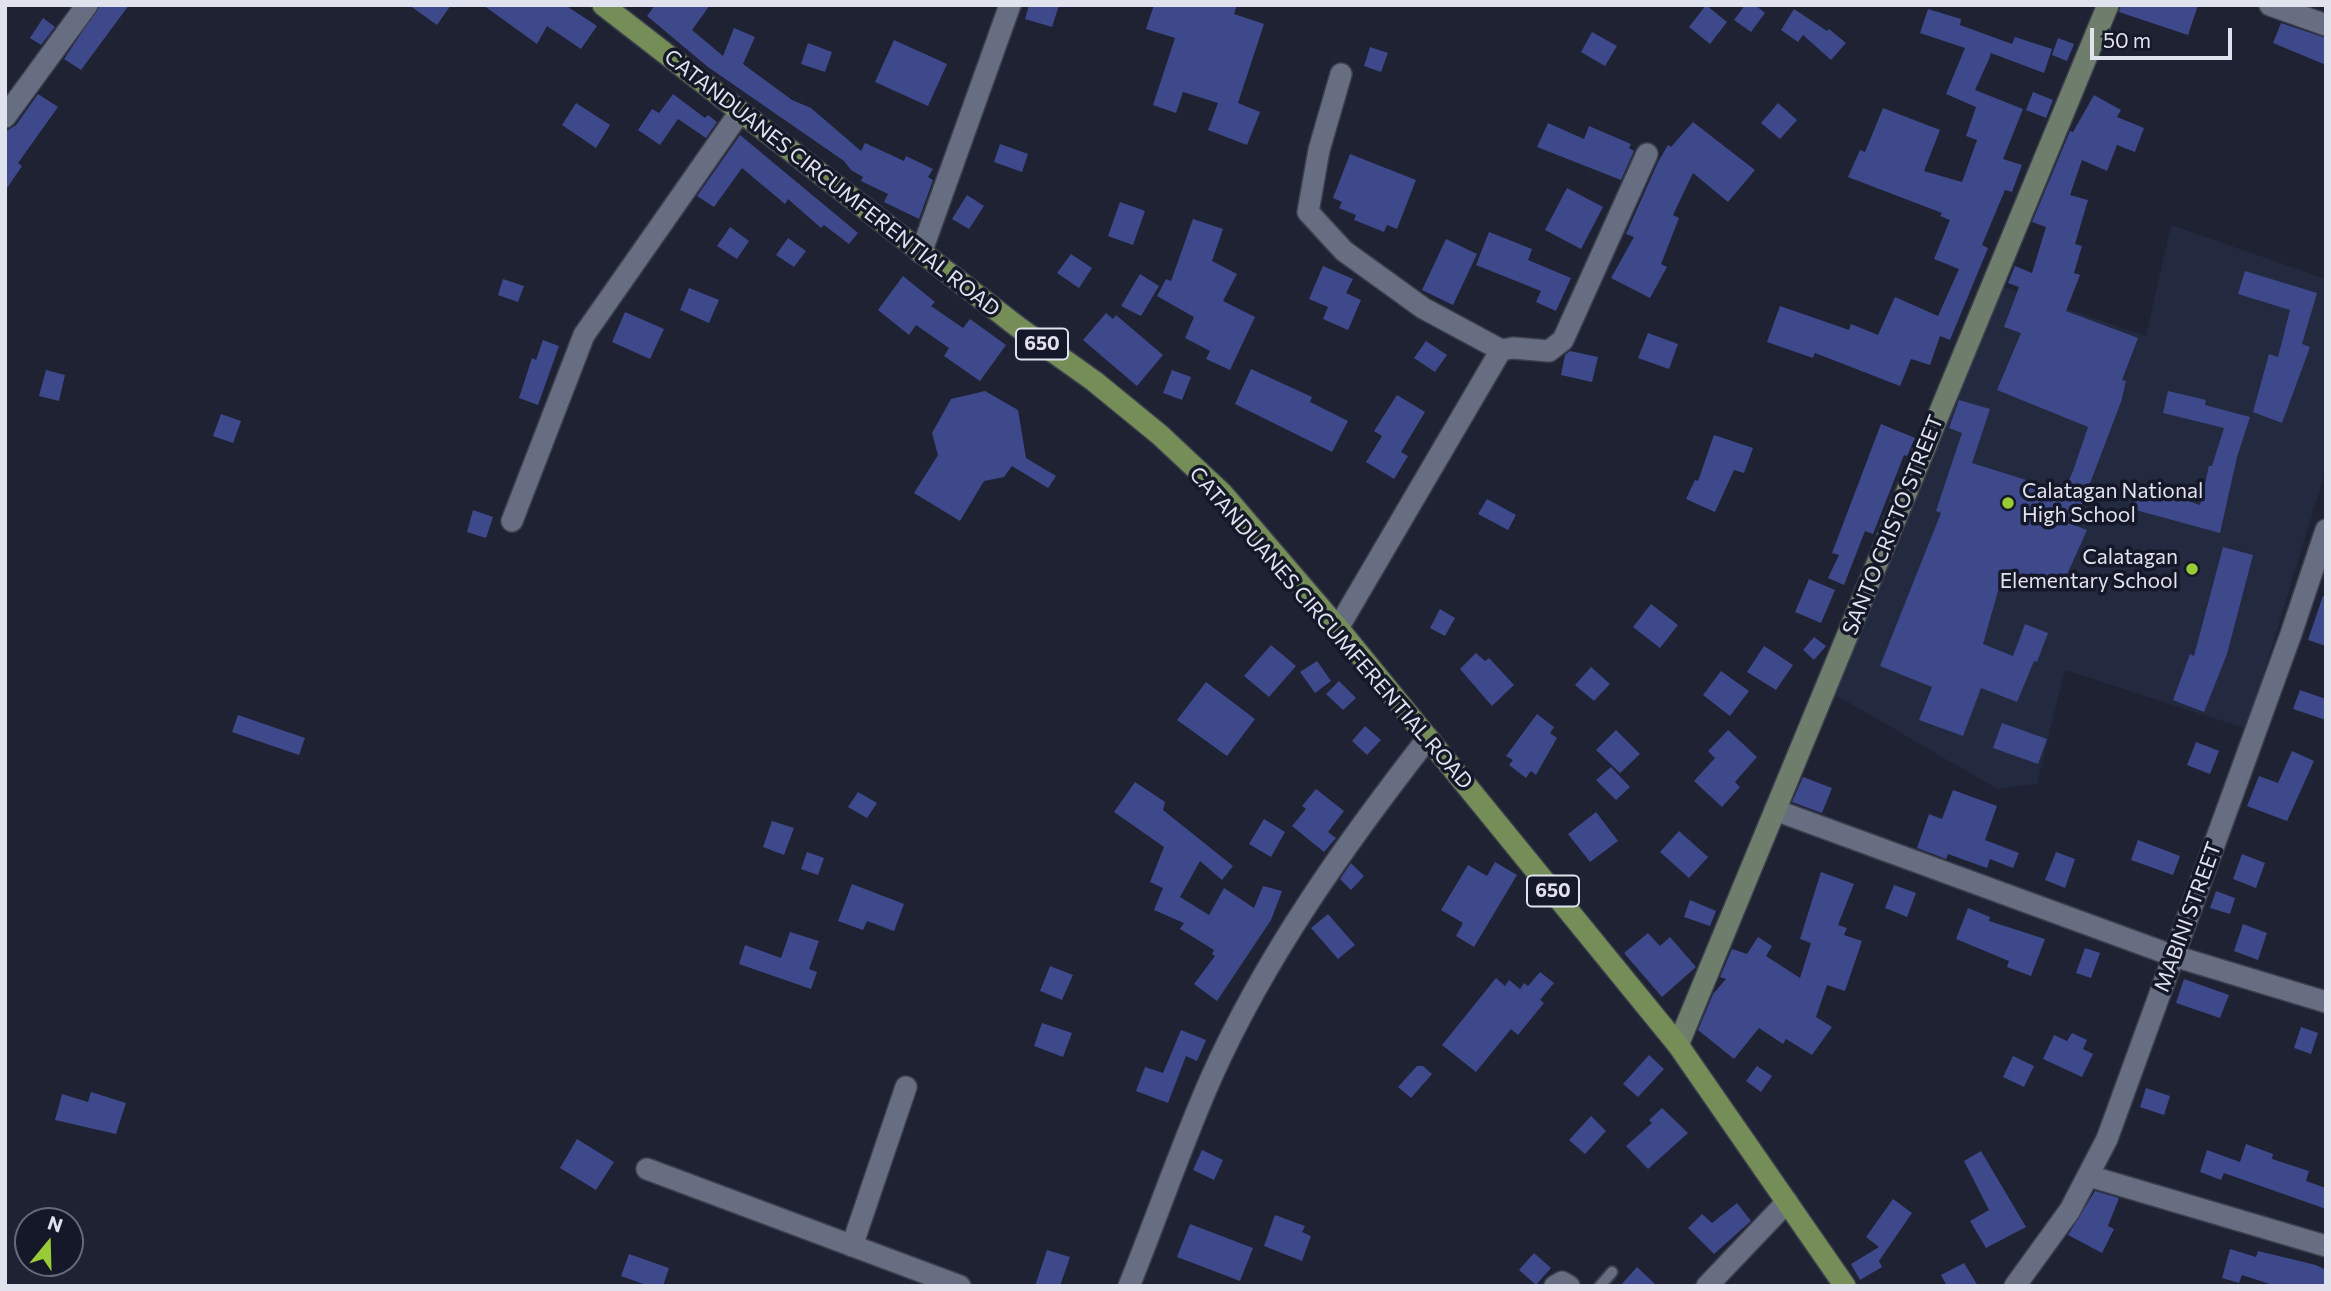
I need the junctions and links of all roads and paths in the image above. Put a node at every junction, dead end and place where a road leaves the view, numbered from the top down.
1 (87, 5) edge
2 (604, 5) edge
3 (1010, 5) edge
4 (2108, 5) edge
5 (2270, 5) edge
6 (2326, 25) edge
7 (1341, 74) dead end
8 (740, 112) junction
9 (5, 117) edge
10 (1647, 154) dead end
11 (921, 253) junction
12 (1501, 350) junction
13 (512, 521) dead end
14 (2326, 530) edge
15 (2320, 568) edge
16 (1338, 628) junction
17 (1428, 738) junction
18 (1775, 810) junction
19 (2174, 956) junction
20 (2326, 1002) edge
21 (1678, 1045) junction
22 (906, 1087) dead end
23 (647, 1169) dead end
24 (2089, 1176) junction
25 (1787, 1202) junction
26 (852, 1246) junction
27 (2326, 1246) edge
28 (1612, 1272) dead end
29 (960, 1286) edge
30 (1129, 1286) edge
31 (1555, 1286) edge
32 (1569, 1286) edge
33 (1600, 1286) edge
34 (1707, 1286) edge
35 (1845, 1286) edge
36 (2015, 1286) edge

1 - 9 street
2 - 8 main road, CATANDUANES CIRCUMFERENTIAL ROAD / 650
3 - 11 street
4 - 18 street, SANTO CRISTO STREET
5 - 6 street
7 - 12 street
8 - 11 main road, CATANDUANES CIRCUMFERENTIAL ROAD / 650
8 - 13 street
10 - 12 street
11 - 16 main road, CATANDUANES CIRCUMFERENTIAL ROAD / 650
12 - 16 street
14 - 15 street, MABINI STREET
15 - 19 street, MABINI STREET
16 - 17 main road, CATANDUANES CIRCUMFERENTIAL ROAD / 650
17 - 21 main road, CATANDUANES CIRCUMFERENTIAL ROAD / 650
17 - 30 street
18 - 19 street
18 - 21 street, SANTO CRISTO STREET
19 - 20 street
19 - 24 street, MABINI STREET
21 - 25 main road, CATANDUANES CIRCUMFERENTIAL ROAD / 650
22 - 26 street
23 - 26 street
24 - 27 street
24 - 36 street, MABINI STREET
25 - 34 street
25 - 35 main road, CATANDUANES CIRCUMFERENTIAL ROAD / 650
26 - 29 street
28 - 33 lane
31 - 32 street

